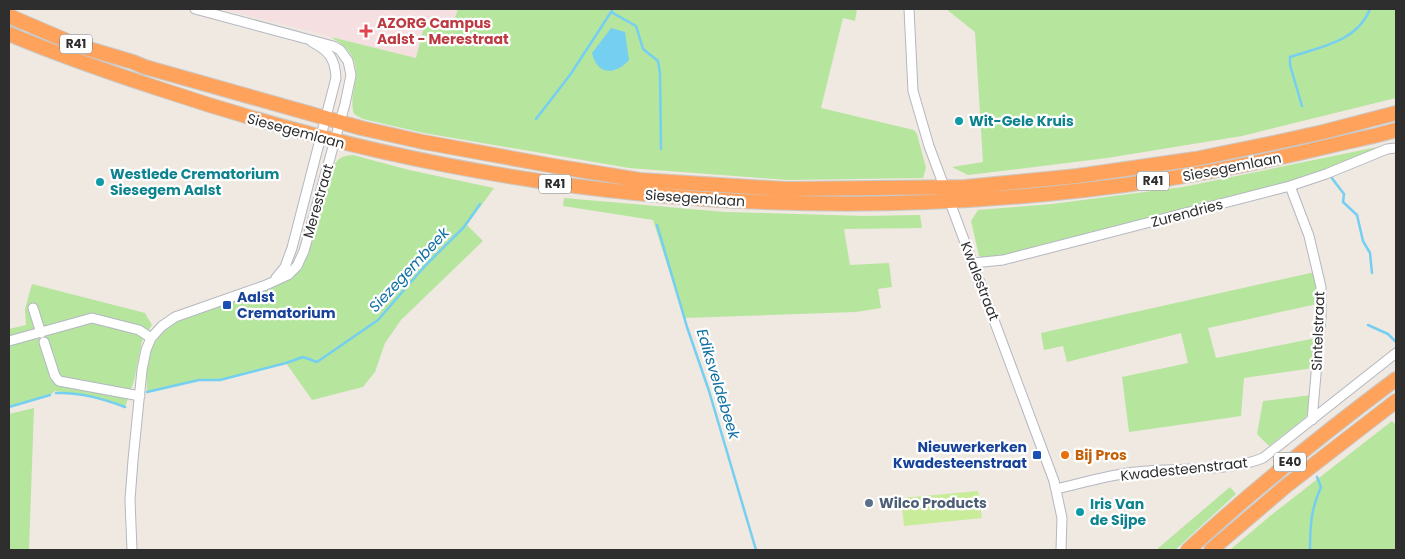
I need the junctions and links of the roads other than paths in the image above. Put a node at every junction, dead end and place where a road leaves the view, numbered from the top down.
1 (195, 9) edge
2 (909, 9) edge
3 (9, 16) edge
4 (9, 34) edge
5 (305, 38) junction
6 (1396, 113) edge
7 (325, 118) junction
8 (340, 122) junction
9 (1396, 130) edge
10 (320, 138) junction
11 (334, 142) junction
12 (1396, 148) edge
13 (1290, 186) junction
14 (945, 188) junction
15 (951, 202) junction
16 (973, 263) junction
17 (266, 285) junction
18 (33, 308) dead end
19 (41, 333) junction
20 (151, 338) junction
21 (9, 341) edge
22 (44, 342) dead end
23 (1396, 353) edge
24 (1396, 379) edge
25 (140, 396) junction
26 (1396, 401) edge
27 (1312, 420) junction
28 (1056, 489) junction
29 (132, 550) edge
30 (1061, 550) edge
31 (1188, 550) edge
32 (1211, 550) edge

1 - 5 street, Merestraat
2 - 14 street, Kwalestraat
3 - 7 highway, Siesegemlaan / R41
4 - 10 highway, Siesegemlaan / R41
5 - 7 street, Merestraat
5 - 8 street, Merestraat
6 - 14 highway, Siesegemlaan / R41
7 - 8 highway, Siesegemlaan / R41
7 - 10 street, Merestraat
8 - 11 street, Merestraat
8 - 14 highway, Siesegemlaan / R41
9 - 15 highway, Siesegemlaan / R41
10 - 11 highway, Siesegemlaan / R41
10 - 17 street, Merestraat
11 - 15 highway, Siesegemlaan / R41
11 - 17 street, Merestraat
12 - 13 street, Zurendries
13 - 16 street, Zurendries
13 - 27 street, Sintelstraat
14 - 15 street, Kwalestraat
15 - 16 street, Kwalestraat
16 - 28 street, Kwalestraat
17 - 20 street, Merestraat
18 - 19 street
19 - 20 street
19 - 21 street
20 - 25 street
22 - 25 street
23 - 27 street, Kwadesteenstraat
24 - 31 highway, E40
25 - 29 street
26 - 32 highway, E40
27 - 28 street, Kwadesteenstraat
28 - 30 street, Kwalestraat

